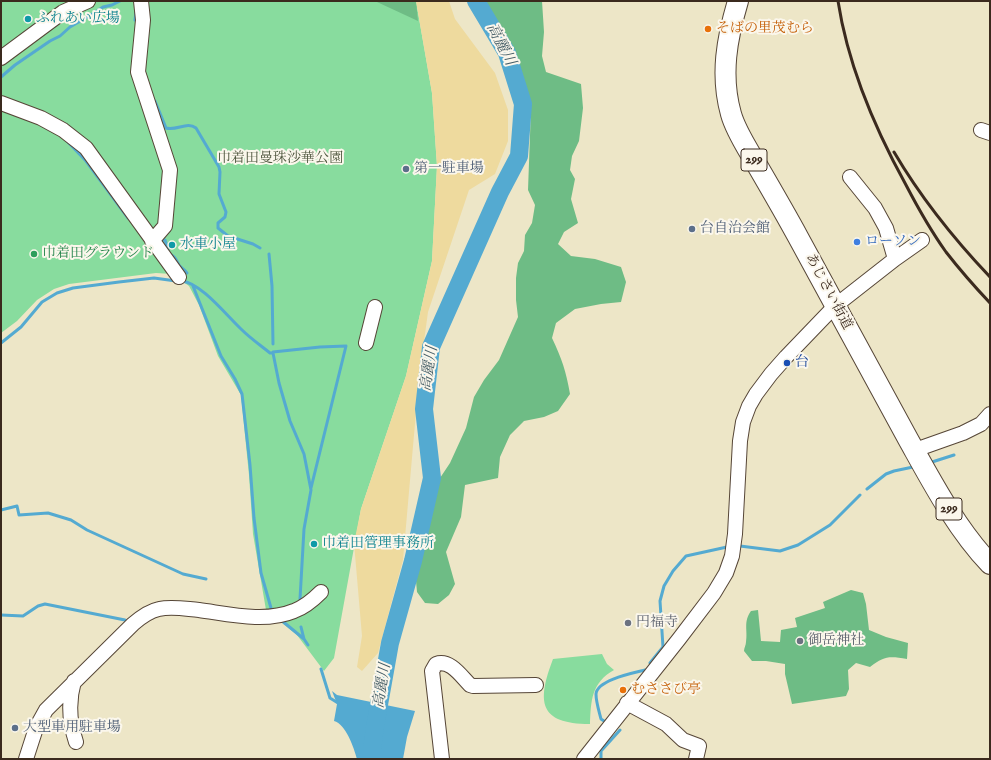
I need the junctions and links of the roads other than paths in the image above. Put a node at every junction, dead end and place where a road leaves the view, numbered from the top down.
1 (88, 1) edge
2 (140, 1) edge
3 (738, 1) edge
4 (1, 58) edge
5 (1, 103) edge
6 (850, 178) dead end
7 (922, 240) dead end
8 (152, 241) junction
9 (895, 259) junction
10 (179, 277) dead end
11 (835, 306) junction
12 (375, 307) dead end
13 (366, 343) dead end
14 (987, 423) edge
15 (915, 450) junction
16 (990, 564) edge
17 (322, 592) dead end
18 (74, 681) junction
19 (536, 685) dead end
20 (627, 703) junction
21 (76, 742) dead end
22 (26, 759) edge
23 (442, 759) edge
24 (584, 759) edge
25 (696, 759) edge

1 - 4 street
2 - 8 street
3 - 11 highway, あじさい街道 / 299
5 - 8 street
6 - 9 street
7 - 9 street
8 - 10 street
9 - 11 street
11 - 15 highway, あじさい街道 / 299
11 - 20 street
12 - 13 street
14 - 15 street
15 - 16 highway, あじさい街道 / 299
17 - 18 street
18 - 21 street
18 - 22 street
19 - 23 street
20 - 24 street
20 - 25 street

